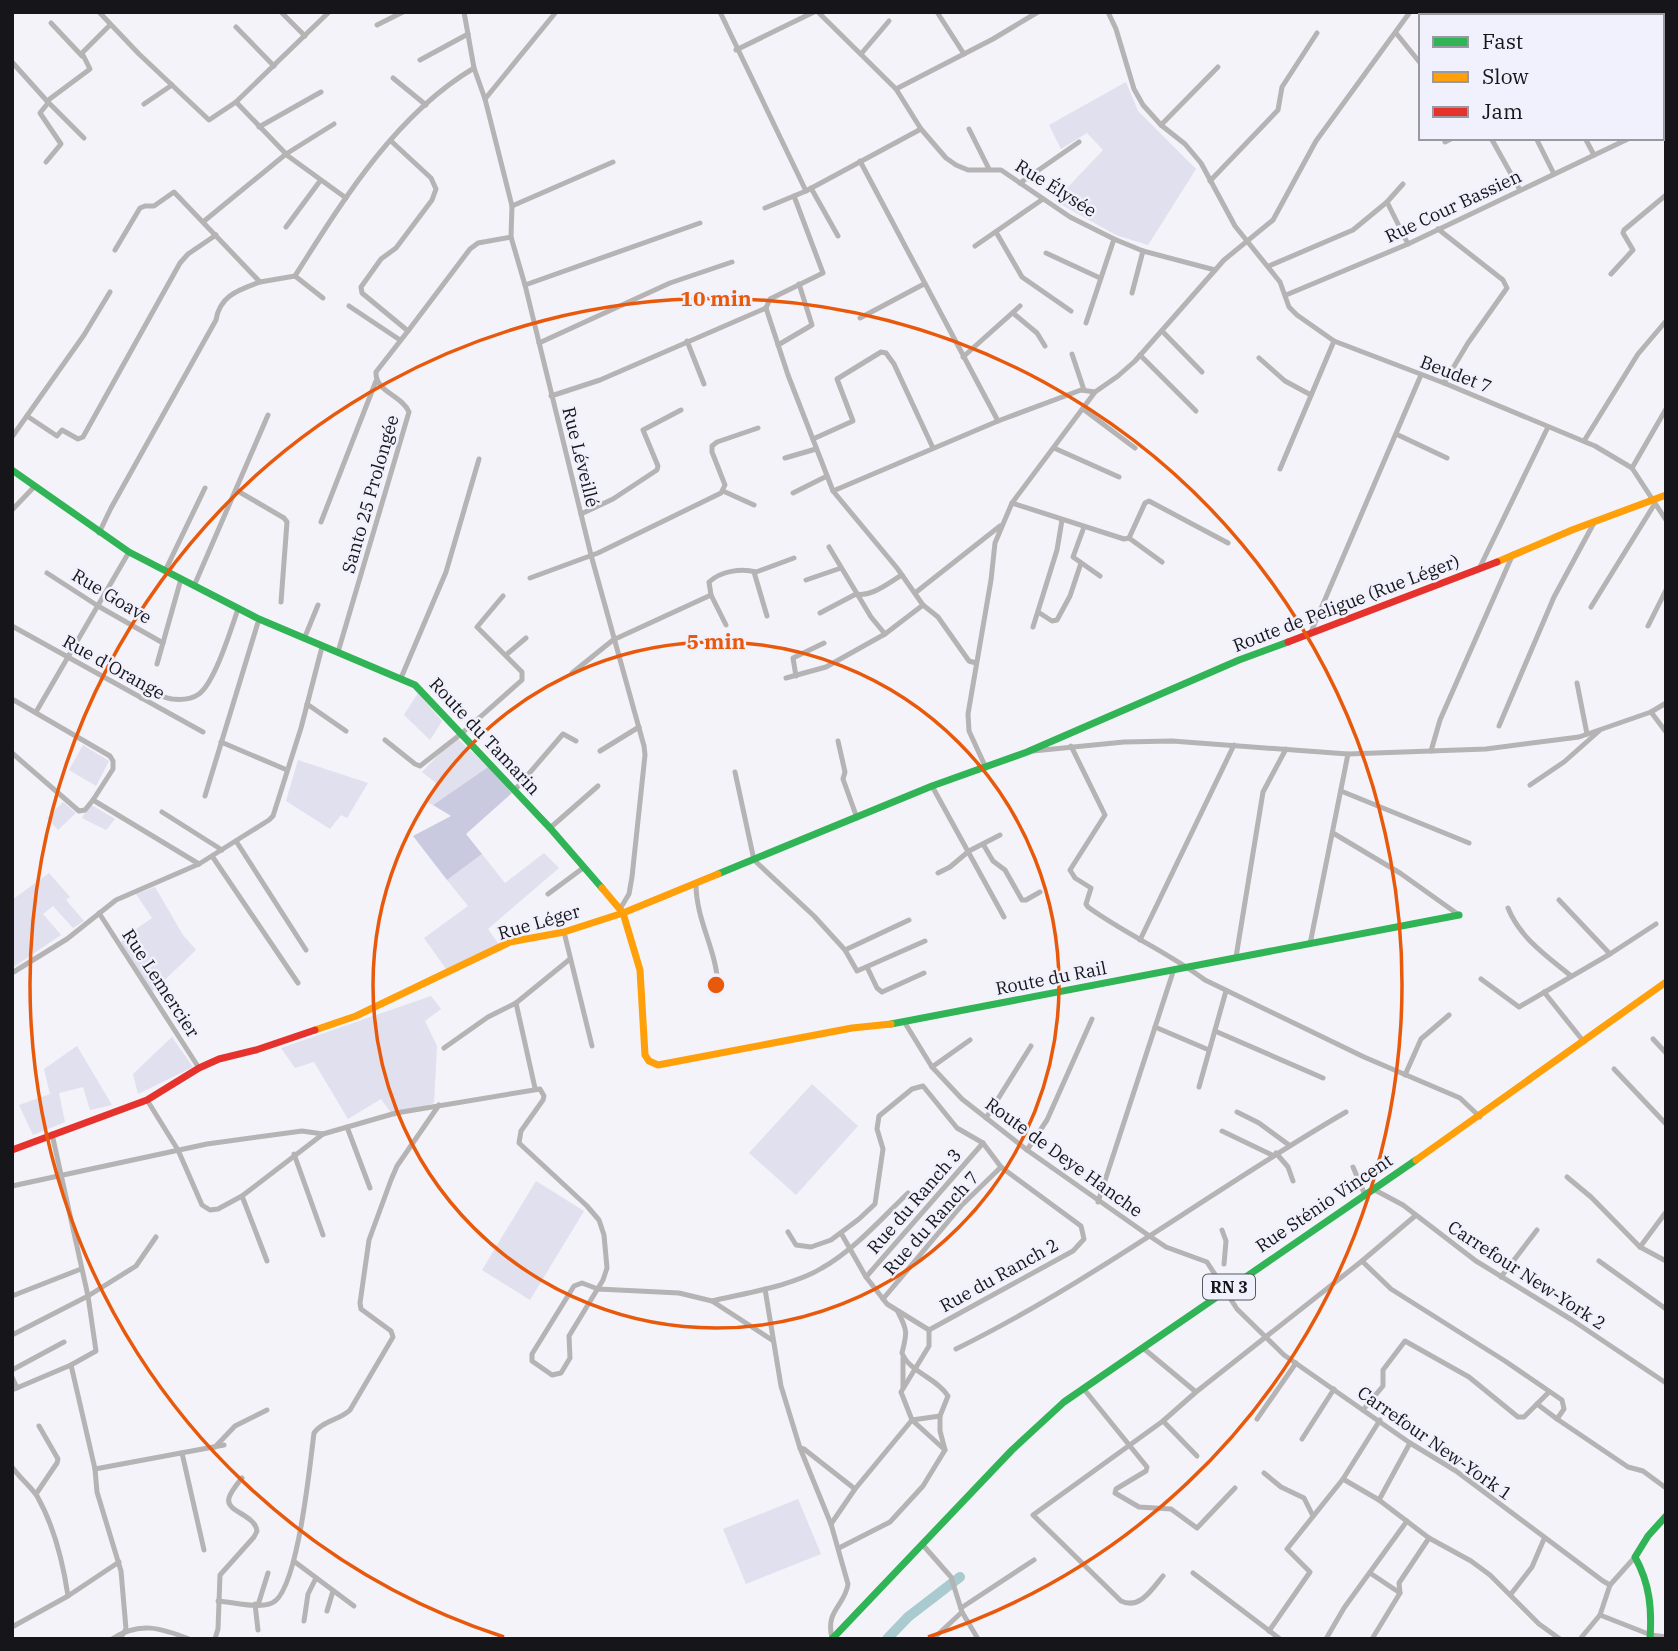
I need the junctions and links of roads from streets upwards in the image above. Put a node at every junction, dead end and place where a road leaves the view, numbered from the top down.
1 (281, 12) edge
2 (329, 12) edge
3 (402, 12) edge
4 (464, 12) edge
5 (556, 12) edge
6 (720, 12) edge
7 (816, 12) edge
8 (937, 12) edge
9 (1108, 12) edge
10 (1410, 12) edge
11 (102, 13) edge
12 (1034, 13) edge
13 (889, 21) dead end
14 (51, 23) dead end
15 (110, 25) junction
16 (377, 26) dead end
17 (236, 27) dead end
18 (1317, 33) dead end
19 (1396, 33) junction
20 (468, 34) junction
21 (305, 36) junction
22 (736, 50) junction
23 (861, 54) junction
24 (964, 54) junction
25 (82, 56) junction
26 (420, 60) dead end
27 (12, 62) edge
28 (1419, 62) edge
29 (274, 66) junction
30 (1218, 67) dead end
31 (474, 68) junction
32 (393, 79) dead end
33 (172, 85) junction
34 (896, 89) junction
35 (321, 92) dead end
36 (485, 99) junction
37 (48, 102) junction
38 (236, 102) junction
39 (144, 104) dead end
40 (426, 104) junction
41 (334, 124) dead end
42 (1161, 125) junction
43 (259, 127) junction
44 (921, 129) junction
45 (969, 129) dead end
46 (84, 138) dead end
47 (1450, 140) edge
48 (1492, 140) edge
49 (1537, 140) edge
50 (1585, 140) edge
51 (1626, 140) edge
52 (391, 141) junction
53 (1079, 142) dead end
54 (1446, 142) dead end
55 (286, 154) junction
56 (1594, 155) junction
57 (860, 161) junction
58 (46, 162) dead end
59 (612, 162) dead end
60 (989, 169) junction
61 (1554, 174) junction
62 (320, 181) junction
63 (1210, 181) junction
64 (1020, 183) junction
65 (1403, 184) dead end
66 (808, 190) junction
67 (1520, 190) junction
68 (1666, 195) edge
69 (794, 196) junction
70 (346, 198) junction
71 (1043, 199) junction
72 (1387, 202) junction
73 (512, 206) junction
74 (765, 208) dead end
75 (203, 222) junction
76 (700, 223) dead end
77 (286, 227) dead end
78 (1438, 229) junction
79 (996, 232) junction
80 (216, 235) junction
81 (838, 236) dead end
82 (511, 237) junction
83 (1114, 239) junction
84 (1248, 242) junction
85 (1408, 244) junction
86 (975, 246) dead end
87 (115, 250) dead end
88 (1143, 251) junction
89 (1046, 253) dead end
90 (732, 262) dead end
91 (1269, 266) junction
92 (1215, 270) junction
93 (1611, 274) dead end
94 (295, 276) junction
95 (1100, 278) junction
96 (261, 282) junction
97 (799, 284) junction
98 (924, 284) junction
99 (525, 285) junction
100 (110, 292) dead end
101 (1132, 293) dead end
102 (1286, 296) junction
103 (323, 298) dead end
104 (349, 306) dead end
105 (1020, 306) dead end
106 (766, 308) junction
107 (1071, 311) dead end
108 (1013, 313) junction
109 (860, 318) dead end
110 (1666, 321) edge
111 (1086, 323) dead end
112 (408, 331) junction
113 (1162, 331) junction
114 (400, 340) junction
115 (687, 341) junction
116 (1335, 341) junction
117 (539, 343) junction
118 (778, 345) junction
119 (1045, 346) dead end
120 (1072, 354) dead end
121 (1140, 355) junction
122 (963, 357) junction
123 (1259, 358) dead end
124 (1202, 372) dead end
125 (1421, 375) junction
126 (376, 381) junction
127 (1444, 383) junction
128 (704, 384) dead end
129 (1084, 390) junction
130 (1095, 392) junction
131 (1311, 395) junction
132 (551, 396) junction
133 (1083, 409) junction
134 (1666, 409) edge
135 (681, 410) dead end
136 (1196, 411) dead end
137 (268, 415) dead end
138 (27, 416) junction
139 (998, 421) junction
140 (1548, 427) junction
141 (758, 428) dead end
142 (1396, 434) junction
143 (12, 437) edge
144 (813, 439) junction
145 (1584, 441) junction
146 (933, 448) junction
147 (1054, 448) junction
148 (1135, 448) dead end
149 (816, 449) junction
150 (1447, 457) dead end
151 (785, 458) dead end
152 (479, 459) dead end
153 (1632, 468) junction
154 (1280, 469) dead end
155 (12, 470) edge
156 (827, 476) junction
157 (1119, 477) dead end
158 (34, 487) junction
159 (205, 488) dead end
160 (236, 490) junction
161 (723, 491) junction
162 (833, 491) junction
163 (793, 493) dead end
164 (1666, 495) edge
165 (1012, 503) junction
166 (1653, 503) junction
167 (754, 505) dead end
168 (12, 510) edge
169 (581, 514) junction
170 (1062, 520) junction
171 (1666, 520) edge
172 (1595, 521) junction
173 (321, 522) dead end
174 (1001, 525) junction
175 (1084, 527) junction
176 (99, 533) junction
177 (1129, 538) junction
178 (1228, 543) dead end
179 (828, 547) dead end
180 (129, 552) junction
181 (1514, 554) junction
182 (591, 555) junction
183 (794, 558) dead end
184 (1162, 562) dead end
185 (1081, 563) junction
186 (841, 568) junction
187 (1479, 570) junction
188 (165, 571) junction
189 (754, 572) junction
190 (47, 573) dead end
191 (901, 575) junction
192 (1100, 576) dead end
193 (530, 578) dead end
194 (181, 579) junction
195 (806, 580) dead end
196 (194, 586) junction
197 (1666, 590) edge
198 (915, 593) junction
199 (856, 594) junction
200 (503, 596) dead end
201 (711, 596) junction
202 (281, 602) dead end
203 (923, 604) junction
204 (318, 605) dead end
205 (97, 606) junction
206 (1591, 607) dead end
207 (238, 609) junction
208 (1038, 612) junction
209 (820, 613) dead end
210 (766, 616) dead end
211 (259, 619) junction
212 (726, 625) dead end
213 (12, 626) edge
214 (1648, 626) dead end
215 (1033, 627) dead end
216 (1311, 632) junction
217 (885, 634) junction
218 (526, 638) dead end
219 (304, 639) junction
220 (613, 640) junction
221 (163, 643) junction
222 (824, 643) dead end
223 (322, 646) junction
224 (338, 652) junction
225 (506, 655) junction
226 (68, 658) junction
227 (976, 663) junction
228 (157, 664) dead end
229 (572, 673) dead end
230 (796, 676) junction
231 (401, 678) junction
232 (786, 678) dead end
233 (1577, 683) dead end
234 (141, 698) junction
235 (12, 699) edge
236 (1666, 703) edge
237 (307, 704) junction
238 (36, 712) junction
239 (1651, 712) junction
240 (1499, 726) dead end
241 (639, 727) junction
242 (1602, 729) junction
243 (346, 731) dead end
244 (203, 732) dead end
245 (1666, 732) edge
246 (461, 734) junction
247 (1587, 734) junction
248 (385, 740) dead end
249 (576, 741) dead end
250 (838, 741) dead end
251 (221, 742) junction
252 (1234, 745) junction
253 (1039, 746) joint
254 (1071, 746) junction
255 (1286, 750) junction
256 (600, 751) dead end
257 (1431, 751) junction
258 (1027, 752) junction
259 (12, 753) edge
260 (1348, 754) junction
261 (986, 768) junction
262 (287, 770) junction
263 (735, 772) dead end
264 (1530, 785) dead end
265 (598, 786) dead end
266 (932, 786) junction
267 (514, 791) junction
268 (1341, 791) junction
269 (205, 796) dead end
270 (93, 800) junction
271 (162, 812) dead end
272 (857, 818) junction
273 (550, 828) junction
274 (1333, 833) junction
275 (1000, 835) dead end
276 (236, 841) junction
277 (1469, 843) dead end
278 (984, 844) junction
279 (222, 850) junction
280 (970, 851) junction
281 (212, 856) junction
282 (754, 860) junction
283 (199, 864) junction
284 (583, 868) junction
285 (938, 873) dead end
286 (696, 884) junction
287 (1040, 892) dead end
288 (548, 894) dead end
289 (1559, 900) dead end
290 (1508, 908) dead end
291 (621, 911) junction
292 (99, 913) junction
293 (1459, 915) joint
294 (1004, 917) dead end
295 (909, 920) dead end
296 (1656, 924) dead end
297 (564, 932) junction
298 (1140, 940) junction
299 (925, 942) dead end
300 (1310, 944) junction
301 (306, 950) dead end
302 (845, 950) junction
303 (1610, 954) junction
304 (1236, 957) junction
305 (570, 959) junction
306 (1186, 966) junction
307 (867, 967) junction
308 (1174, 970) junction
309 (12, 973) edge
310 (924, 973) dead end
311 (1571, 976) junction
312 (1481, 979) dead end
313 (1666, 982) edge
314 (298, 983) dead end
315 (718, 988) dead end
316 (1226, 991) junction
317 (1544, 992) junction
318 (516, 1003) junction
319 (1449, 1015) dead end
320 (1092, 1019) dead end
321 (905, 1023) junction
322 (1155, 1027) junction
323 (1215, 1031) junction
324 (1653, 1039) dead end
325 (970, 1040) dead end
326 (1584, 1042) junction
327 (1031, 1045) dead end
328 (592, 1046) dead end
329 (444, 1048) dead end
330 (1209, 1050) junction
331 (1666, 1053) edge
332 (649, 1061) joint
333 (932, 1067) junction
334 (198, 1068) junction
335 (1614, 1069) dead end
336 (1405, 1075) junction
337 (1323, 1078) dead end
338 (1199, 1087) dead end
339 (535, 1088) junction
340 (147, 1100) junction
341 (439, 1105) junction
342 (1237, 1112) dead end
343 (1346, 1112) dead end
344 (1480, 1117) junction
345 (986, 1118) junction
346 (1666, 1124) edge
347 (346, 1127) junction
348 (1222, 1131) dead end
349 (52, 1134) junction
350 (323, 1134) junction
351 (983, 1143) junction
352 (1289, 1145) junction
353 (12, 1150) edge
354 (178, 1150) junction
355 (1027, 1150) junction
356 (294, 1154) junction
357 (1274, 1154) junction
358 (1001, 1167) junction
359 (1353, 1167) dead end
360 (61, 1177) junction
361 (1567, 1177) dead end
362 (1293, 1181) dead end
363 (12, 1186) edge
364 (370, 1188) dead end
365 (1373, 1189) junction
366 (908, 1193) dead end
367 (1365, 1195) junction
368 (242, 1196) junction
369 (1098, 1202) junction
370 (1666, 1212) edge
371 (1415, 1216) junction
372 (1222, 1230) dead end
373 (1537, 1230) dead end
374 (789, 1232) dead end
375 (841, 1233) junction
376 (323, 1235) dead end
377 (1148, 1235) junction
378 (156, 1237) dead end
379 (849, 1247) junction
380 (1640, 1247) junction
381 (267, 1261) dead end
382 (1362, 1261) junction
383 (1599, 1261) dead end
384 (1666, 1261) edge
385 (1224, 1264) dead end
386 (81, 1269) junction
387 (1501, 1277) junction
388 (866, 1278) junction
389 (598, 1289) junction
390 (765, 1289) junction
391 (1224, 1291) junction
392 (12, 1296) edge
393 (88, 1296) junction
394 (883, 1298) junction
395 (712, 1301) junction
396 (1666, 1309) edge
397 (897, 1310) junction
398 (929, 1330) junction
399 (12, 1335) edge
400 (1264, 1336) junction
401 (772, 1340) junction
402 (64, 1342) dead end
403 (1142, 1347) junction
404 (956, 1349) dead end
405 (903, 1357) junction
406 (1296, 1363) junction
407 (71, 1364) junction
408 (916, 1368) junction
409 (12, 1370) edge
410 (12, 1377) edge
411 (1666, 1383) edge
412 (903, 1387) junction
413 (1083, 1388) junction
414 (15, 1389) edge
415 (1334, 1389) junction
416 (1196, 1392) junction
417 (1549, 1392) junction
418 (1537, 1404) junction
419 (267, 1410) dead end
420 (1363, 1410) junction
421 (940, 1416) junction
422 (1257, 1419) dead end
423 (1557, 1419) junction
424 (912, 1420) junction
425 (1380, 1420) junction
426 (1163, 1421) junction
427 (39, 1426) dead end
428 (1302, 1439) dead end
429 (1410, 1443) junction
430 (1128, 1444) junction
431 (224, 1445) dead end
432 (215, 1447) junction
433 (800, 1448) junction
434 (944, 1450) junction
435 (182, 1453) junction
436 (1197, 1456) dead end
437 (12, 1467) edge
438 (94, 1469) junction
439 (1264, 1473) dead end
440 (242, 1478) dead end
441 (1343, 1479) junction
442 (1235, 1488) dead end
443 (1666, 1488) edge
444 (855, 1489) junction
445 (36, 1494) junction
446 (1380, 1500) junction
447 (1313, 1516) junction
448 (1666, 1517) edge
449 (1407, 1521) junction
450 (831, 1524) junction
451 (1429, 1538) junction
452 (1544, 1539) junction
453 (922, 1544) junction
454 (839, 1548) junction
455 (204, 1550) dead end
456 (1635, 1557) junction
457 (1034, 1560) dead end
458 (119, 1562) junction
459 (295, 1562) junction
460 (268, 1573) dead end
461 (1193, 1573) dead end
462 (1370, 1573) junction
463 (1163, 1576) dead end
464 (316, 1578) junction
465 (1611, 1585) junction
466 (334, 1591) junction
467 (1400, 1593) junction
468 (1510, 1594) junction
469 (68, 1595) junction
470 (218, 1601) junction
471 (257, 1604) junction
472 (354, 1606) dead end
473 (961, 1610) junction
474 (327, 1611) dead end
475 (1600, 1615) junction
476 (303, 1621) dead end
477 (12, 1627) edge
478 (126, 1629) junction
479 (166, 1630) junction
480 (258, 1630) dead end
481 (1269, 1630) junction
482 (1651, 1637) edge
483 (1666, 1637) edge
484 (112, 1639) edge
485 (120, 1639) edge
486 (166, 1639) edge
487 (189, 1639) edge
488 (215, 1639) edge
489 (832, 1639) edge
490 (933, 1639) edge
491 (978, 1639) edge
492 (1280, 1639) edge
493 (1326, 1639) edge
494 (1372, 1639) edge
495 (1560, 1639) edge
496 (1580, 1639) edge

1 - 21 street
2 - 21 street
3 - 16 street
4 - 20 street, Rue Léveillé
5 - 36 street
6 - 22 street
7 - 22 street
7 - 23 street, Rue Élysée
8 - 24 street
9 - 42 street, Beudet 7
10 - 19 street
11 - 15 street
12 - 24 street
13 - 23 street
14 - 25 street
15 - 25 street
15 - 33 street
17 - 29 street
18 - 63 street
19 - 28 street
19 - 84 street
20 - 26 street
20 - 31 street, Rue Léveillé
21 - 29 street
22 - 66 street
23 - 34 street, Rue Élysée
24 - 34 street
25 - 37 street
27 - 37 street
29 - 38 street
30 - 42 street
31 - 36 street, Rue Léveillé
31 - 40 street
32 - 40 street
33 - 38 street
33 - 39 street
34 - 44 street, Rue Élysée
35 - 43 street
36 - 73 street, Rue Léveillé
37 - 46 street
37 - 58 street
38 - 43 street
40 - 52 street
41 - 55 street
42 - 63 street, Beudet 7
43 - 55 street
44 - 57 street
44 - 60 street, Rue Élysée
45 - 60 street
47 - 54 street
48 - 67 street
49 - 61 street
50 - 56 street
51 - 56 street, Rue Cour Bassien
52 - 70 street
52 - 112 street
53 - 64 street
55 - 62 street
55 - 75 street
56 - 61 street, Rue Cour Bassien
57 - 66 street
57 - 98 street
59 - 73 street
60 - 64 street, Rue Élysée
61 - 67 street, Rue Cour Bassien
62 - 70 street
62 - 77 street
63 - 84 street, Beudet 7
64 - 71 street, Rue Élysée
65 - 72 street
66 - 69 street
66 - 81 street
67 - 78 street, Rue Cour Bassien
68 - 93 street
69 - 74 street
69 - 97 street
70 - 94 street
71 - 79 street
71 - 83 street, Rue Élysée
72 - 85 street
72 - 91 street
73 - 82 street, Rue Léveillé
75 - 80 street
75 - 87 street
76 - 99 street
78 - 85 street, Rue Cour Bassien
78 - 127 street
79 - 86 street
79 - 107 street
80 - 96 street
80 - 138 street
82 - 99 street, Rue Léveillé
82 - 112 street
83 - 88 street, Rue Élysée
83 - 95 street
84 - 91 street, Beudet 7
84 - 92 street
85 - 102 street, Rue Cour Bassien
88 - 92 street, Rue Élysée
88 - 101 street
89 - 95 street
90 - 117 street
91 - 102 street, Beudet 7
92 - 113 street
94 - 96 street
94 - 103 street
95 - 111 street
96 - 176 street
97 - 106 street
97 - 118 street
98 - 109 street
98 - 122 street
99 - 117 street, Rue Léveillé
100 - 138 street
102 - 116 street, Beudet 7
104 - 114 street
105 - 108 street
106 - 115 street
106 - 118 street
108 - 119 street
108 - 122 street
110 - 145 street
112 - 114 street
113 - 121 street
113 - 124 street
114 - 126 street
115 - 128 street
115 - 132 street
116 - 125 street, Beudet 7
116 - 131 street
117 - 132 street, Rue Léveillé
118 - 144 street
120 - 129 street
121 - 130 street
121 - 136 street
122 - 139 street
123 - 131 street
125 - 127 street, Beudet 7
125 - 142 street
126 - 173 street
126 - 224 street, Santo 25 Prolongée
127 - 140 street, Beudet 7
129 - 130 street
129 - 139 street
130 - 133 street
131 - 154 street
132 - 169 street, Rue Léveillé
133 - 147 street
133 - 148 street
134 - 153 street
135 - 169 street
137 - 160 street
138 - 143 street
139 - 146 street
140 - 145 street, Beudet 7
140 - 187 street
141 - 161 street
142 - 150 street
142 - 216 street
144 - 146 street
144 - 149 street
145 - 153 street, Beudet 7
146 - 162 street
147 - 157 street
147 - 165 street
149 - 151 street
149 - 156 street
152 - 231 street
153 - 166 street, Beudet 7
155 - 158 street, Route du Tamarin
156 - 162 street
156 - 163 street
158 - 168 street
158 - 176 street, Route du Tamarin
159 - 188 street
160 - 196 street
160 - 202 street
161 - 167 street
161 - 182 street
162 - 191 street
164 - 166 street, Route de Peligue (Rue Léger)
165 - 170 street
165 - 174 street
166 - 171 street, Beudet 7
166 - 172 street, Route de Peligue (Rue Léger)
166 - 206 street
169 - 182 street, Rue Léveillé
170 - 175 street
170 - 208 street
172 - 181 street, Route de Peligue (Rue Léger)
172 - 240 street
174 - 198 street
174 - 227 street
175 - 177 street
175 - 185 street
176 - 180 street, Route du Tamarin
177 - 178 street
177 - 184 street
179 - 186 street
180 - 188 street, Route du Tamarin
180 - 205 street
181 - 187 street, Route de Peligue (Rue Léger)
181 - 257 street
182 - 193 street
182 - 220 street, Rue Léveillé
183 - 189 street
185 - 192 street
185 - 208 street
186 - 195 street
186 - 199 street
187 - 216 street, Route de Peligue (Rue Léger)
188 - 194 street, Route du Tamarin
189 - 201 street
189 - 210 street
190 - 205 street, Rue Goave
191 - 198 street
191 - 199 street
194 - 196 street, Route du Tamarin
194 - 221 street
196 - 207 street, Route du Tamarin
197 - 214 street
198 - 203 street
199 - 209 street
199 - 217 street
200 - 225 street
201 - 212 street
201 - 220 street
203 - 217 street
203 - 227 street
204 - 219 street
205 - 221 street, Rue Goave
205 - 226 street
207 - 211 street, Route du Tamarin
207 - 234 street
208 - 215 street
211 - 219 street, Route du Tamarin
211 - 251 street
213 - 226 street, Rue d'Orange
216 - 253 street, Route de Peligue (Rue Léger)
217 - 230 street
218 - 225 street
219 - 223 street, Route du Tamarin
220 - 229 street
220 - 241 street, Rue Léveillé
221 - 228 street
222 - 230 street
223 - 224 street, Route du Tamarin
223 - 237 street
224 - 231 street, Route du Tamarin
225 - 246 street
226 - 234 street, Rue d'Orange
226 - 238 street
227 - 261 street
230 - 232 street
231 - 246 street, Route du Tamarin
233 - 247 street
234 - 244 street, Rue d'Orange
235 - 238 street
236 - 239 street
237 - 243 street
237 - 262 street
238 - 270 street
239 - 242 street
239 - 245 street
241 - 256 street
241 - 291 street, Rue Léveillé
242 - 247 street
242 - 264 street
246 - 248 street
246 - 267 street, Route du Tamarin
247 - 257 street
249 - 267 street
250 - 272 street
251 - 262 street
251 - 269 street
252 - 254 street
252 - 255 street
252 - 298 street
253 - 258 street, Rue Léger
254 - 258 street
254 - 298 street
255 - 260 street
255 - 304 street
257 - 260 street
258 - 261 street, Rue Léger
259 - 270 street
260 - 268 street
261 - 266 street, Rue Léger
262 - 276 street
263 - 282 street
265 - 273 street
266 - 272 street, Rue Léger
266 - 280 street
267 - 273 street, Route du Tamarin
268 - 274 street
268 - 277 street
270 - 283 street
271 - 279 street
272 - 282 street, Rue Léger
273 - 284 street, Route du Tamarin
274 - 293 street
274 - 300 street
275 - 278 street
276 - 279 street
276 - 301 street
278 - 280 street
278 - 287 street
279 - 281 street
280 - 285 street
280 - 294 street
281 - 283 street
281 - 314 street
282 - 286 street, Rue Léger
282 - 302 street
283 - 292 street
284 - 288 street
284 - 291 street, Route du Tamarin
286 - 291 street, Rue Léger
286 - 315 street
289 - 303 street
290 - 311 street
291 - 297 street, Rue Léger
291 - 332 street, Route du Tamarin
292 - 309 street
292 - 334 street, Rue Lemercier
293 - 300 street, Route du Rail
295 - 302 street
296 - 303 street
297 - 305 street
297 - 334 street, Rue Léger
298 - 306 street
299 - 307 street
300 - 304 street, Route du Rail
302 - 307 street
303 - 311 street
304 - 306 street, Route du Rail
305 - 318 street
305 - 328 street
306 - 308 street, Route du Rail
306 - 316 street
307 - 310 street
308 - 321 street, Route du Rail
308 - 322 street
311 - 317 street
312 - 317 street
313 - 326 street, Rue Sténio Vincent / RN 3
316 - 323 street
316 - 336 street
317 - 326 street
318 - 329 street
318 - 339 street
319 - 336 street
320 - 355 street
321 - 332 street, Route du Rail
321 - 333 street, Route de Deye Hanche
322 - 330 street
322 - 369 street
323 - 330 street
323 - 337 street
324 - 331 street
325 - 333 street
326 - 344 street, Rue Sténio Vincent / RN 3
327 - 345 street
330 - 338 street
333 - 345 street, Route de Deye Hanche
334 - 340 street, Rue Léger
335 - 346 street
336 - 344 street
339 - 341 street
339 - 389 street
340 - 349 street, Rue Léger
340 - 354 street
341 - 347 street
341 - 459 street
342 - 352 street
343 - 352 street
344 - 365 street, Rue Sténio Vincent / RN 3
345 - 355 street, Route de Deye Hanche
347 - 350 street
347 - 364 street
348 - 357 street
349 - 353 street, Rue Léger
349 - 360 street
350 - 354 street
350 - 356 street
351 - 358 street, Rue du Ranch 2
351 - 375 street, Rue du Ranch 2
351 - 388 street, Rue du Ranch 3
352 - 357 street
354 - 360 street
354 - 368 street
355 - 369 street, Route de Deye Hanche
356 - 368 street
356 - 376 street
357 - 362 street
357 - 377 street
358 - 394 street, Rue du Ranch 7
358 - 398 street, Rue du Ranch 2
359 - 367 street
360 - 363 street
360 - 386 street
361 - 380 street
365 - 367 street, Rue Sténio Vincent / RN 3
365 - 371 street, Carrefour New-York 2
366 - 379 street
367 - 391 street, Rue Sténio Vincent / RN 3
368 - 381 street
369 - 377 street, Route de Deye Hanche
370 - 380 street
371 - 382 street
371 - 387 street, Carrefour New-York 2
372 - 385 street
373 - 387 street
374 - 375 street
375 - 379 street
377 - 391 street, Route de Deye Hanche
377 - 404 street
378 - 393 street
379 - 388 street
379 - 390 street
380 - 384 street
382 - 400 street
382 - 417 street
383 - 396 street
386 - 392 street
386 - 393 street
387 - 411 street, Carrefour New-York 2
388 - 394 street
389 - 389 street
389 - 395 street
390 - 395 street
390 - 401 street
391 - 400 street, Carrefour New-York 1
391 - 403 street, Rue Sténio Vincent / RN 3
393 - 399 street
393 - 407 street
394 - 397 street
395 - 401 street
397 - 398 street
397 - 405 street
398 - 408 street
400 - 406 street, Carrefour New-York 1
400 - 416 street
401 - 433 street
402 - 409 street
403 - 413 street, Rue Sténio Vincent / RN 3
403 - 416 street
405 - 408 street
405 - 412 street
406 - 415 street, Carrefour New-York 1
406 - 422 street
407 - 414 street
407 - 438 street
408 - 412 street
408 - 421 street
410 - 414 street
412 - 424 street
413 - 430 street
413 - 453 street, Rue Sténio Vincent / RN 3
415 - 420 street, Carrefour New-York 1
415 - 428 street
416 - 426 street
417 - 418 street
417 - 423 street
418 - 420 street
418 - 423 street
419 - 432 street
420 - 425 street, Carrefour New-York 1
421 - 424 street
421 - 434 street
423 - 443 street
424 - 434 street
424 - 444 street
425 - 429 street, Carrefour New-York 1
425 - 441 street
426 - 430 street
426 - 436 street
427 - 445 street
429 - 446 street
429 - 452 street, Carrefour New-York 1
430 - 442 street
430 - 463 street
431 - 432 street
432 - 435 street
433 - 444 street
433 - 450 street
434 - 454 street
435 - 438 street
435 - 455 street
437 - 445 street
438 - 458 street
439 - 447 street
440 - 470 street
441 - 446 street
441 - 447 street
444 - 450 street
445 - 469 street
446 - 449 street
447 - 481 street
448 - 456 street
449 - 451 street
449 - 462 street
450 - 454 street
451 - 467 street
451 - 468 street
452 - 465 street, Carrefour New-York 1
452 - 468 street
453 - 473 street
453 - 489 street, Rue Sténio Vincent / RN 3
454 - 489 street
456 - 465 street
456 - 482 street
457 - 473 street
458 - 469 street
458 - 478 street
459 - 464 street
459 - 471 street
460 - 471 street
461 - 481 street
462 - 467 street
462 - 493 street
464 - 466 street
464 - 476 street
465 - 475 street
466 - 472 street
466 - 474 street
467 - 494 street
468 - 495 street
469 - 477 street
470 - 471 street
470 - 488 street
471 - 480 street
473 - 490 street
473 - 491 street
475 - 482 street
475 - 496 street
478 - 479 street
478 - 484 street
478 - 485 street
479 - 486 street
479 - 487 street
481 - 492 street
482 - 483 street

